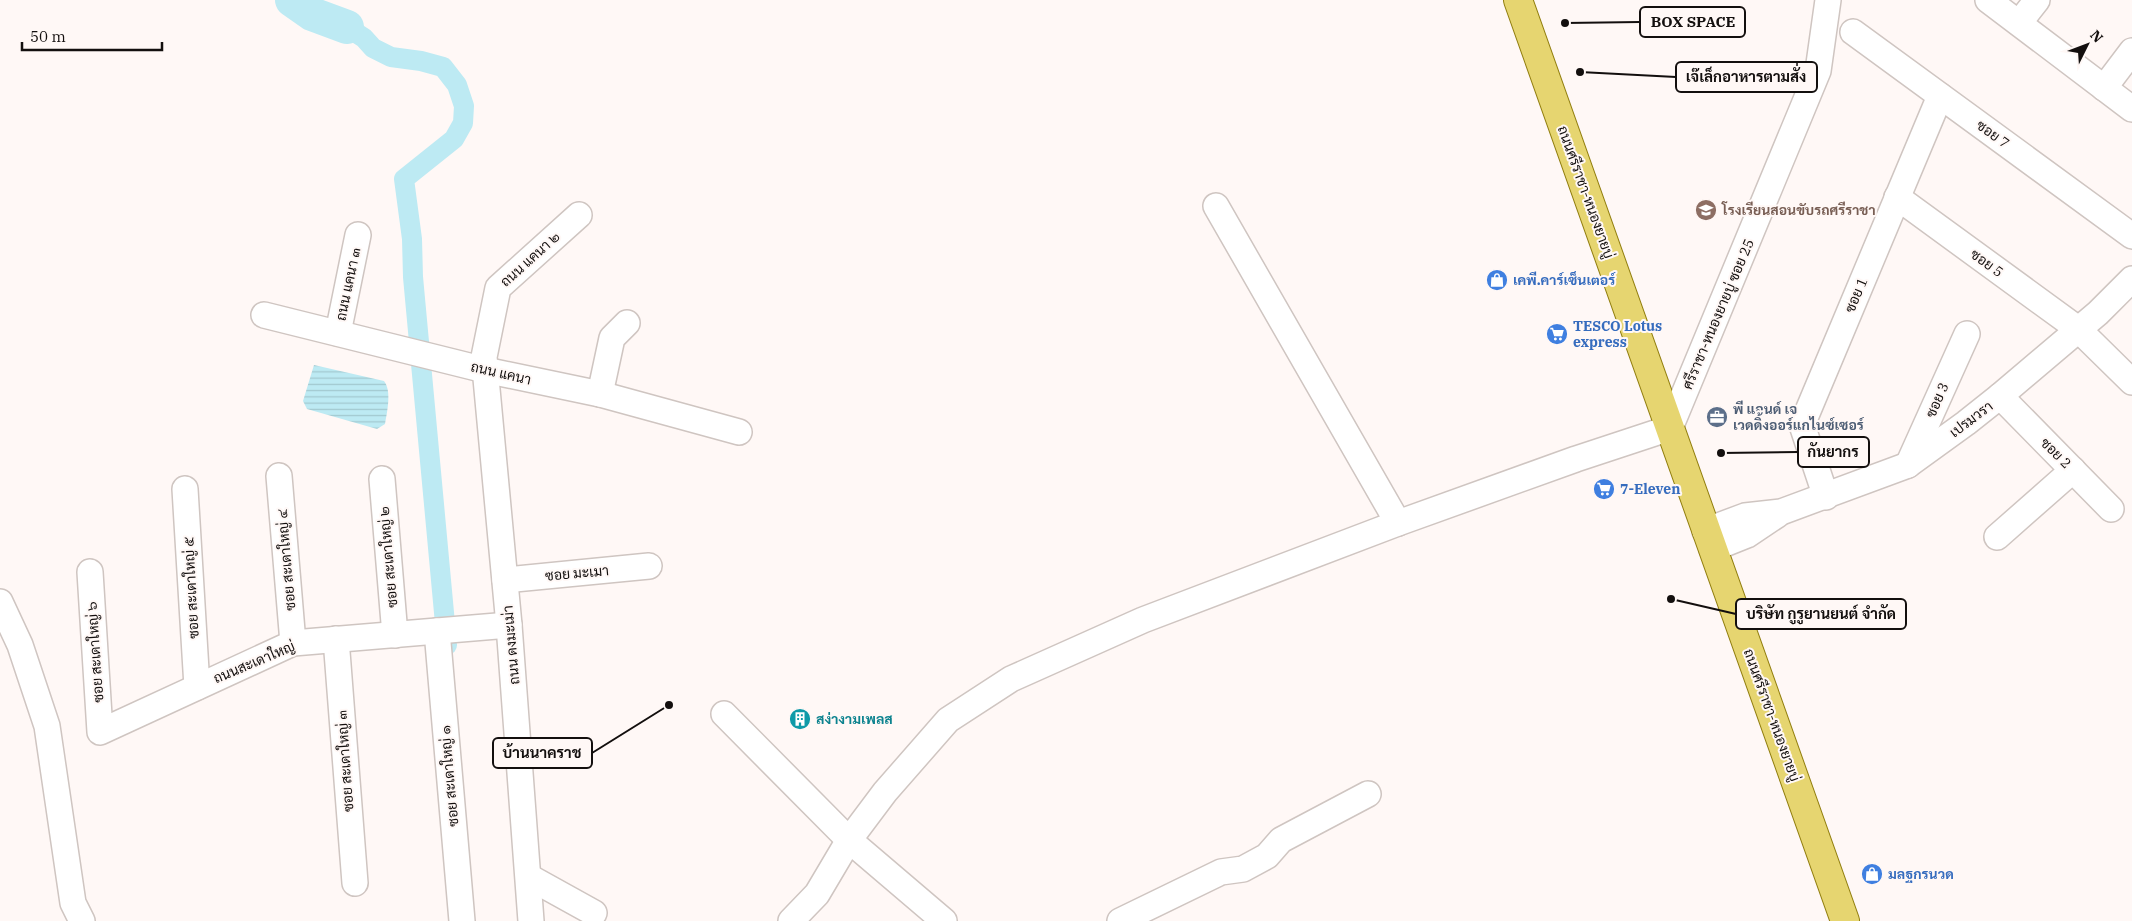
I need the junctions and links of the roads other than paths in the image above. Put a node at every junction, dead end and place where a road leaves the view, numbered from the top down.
1 (1518, 0) edge
2 (1828, 0) edge
3 (1988, 0) edge
4 (2037, 0) edge
5 (2019, 23) junction
6 (1853, 32) dead end
7 (2132, 51) edge
8 (2104, 88) junction
9 (1940, 96) junction
10 (2132, 109) edge
11 (1897, 197) junction
12 (1216, 206) dead end
13 (579, 215) dead end
14 (358, 235) dead end
15 (2132, 236) edge
16 (2132, 279) edge
17 (264, 315) dead end
18 (627, 323) dead end
19 (2078, 329) junction
20 (338, 333) junction
21 (1967, 334) dead end
22 (486, 370) junction
23 (2132, 382) edge
24 (600, 394) junction
25 (2000, 396) junction
26 (1670, 428) junction
27 (739, 432) dead end
28 (1908, 466) junction
29 (2072, 470) junction
30 (280, 476) dead end
31 (382, 479) dead end
32 (185, 489) dead end
33 (1826, 497) junction
34 (2111, 509) dead end
35 (1398, 522) junction
36 (1997, 537) dead end
37 (1709, 540) junction
38 (649, 566) dead end
39 (90, 572) dead end
40 (505, 580) junction
41 (0, 602) edge
42 (509, 625) junction
43 (447, 630) junction
44 (395, 635) junction
45 (336, 639) junction
46 (293, 643) junction
47 (197, 687) junction
48 (724, 714) dead end
49 (100, 732) joint
50 (1368, 794) dead end
51 (850, 840) junction
52 (529, 877) junction
53 (355, 883) dead end
54 (594, 913) dead end
55 (82, 921) edge
56 (462, 921) edge
57 (531, 921) edge
58 (792, 921) edge
59 (944, 921) edge
60 (1120, 921) edge
61 (1845, 921) edge

1 - 26 main road, ถนนศรีราชา-หนองยายบู่
2 - 26 street, ศรีราชา-หนองยายบู่ ซอย 25
3 - 5 street
4 - 5 street
5 - 8 street
6 - 9 street, ซอย 7
7 - 8 street
8 - 10 street
9 - 11 street, ซอย 1
9 - 15 street, ซอย 7
11 - 19 street, ซอย 5
11 - 33 street, ซอย 1
12 - 35 street
13 - 22 street, ถนน แคนา ๒
14 - 20 street, ถนน แคนา ๓
16 - 19 street, เปรมวรา
17 - 20 street, ถนน แคนา
18 - 24 street
19 - 23 street, ซอย 5
19 - 25 street, เปรมวรา
20 - 22 street, ถนน แคนา
21 - 28 street, ซอย 3
22 - 24 street, ถนน แคนา
22 - 40 street, ถนน ดงมะเม่า
24 - 27 street, ถนน แคนา
25 - 28 street, เปรมวรา
25 - 29 street, ซอย 2
26 - 35 street
26 - 37 main road, ถนนศรีราชา-หนองยายบู่
28 - 33 street, เปรมวรา
29 - 34 street, ซอย 2
29 - 36 street
30 - 46 street, ซอย สะเดาใหญ่ ๔
31 - 44 street, ซอย สะเดาใหญ่ ๒
32 - 47 street, ซอย สะเดาใหญ่ ๕
33 - 37 street, เปรมวรา
35 - 51 street
37 - 61 main road, ถนนศรีราชา-หนองยายบู่
38 - 40 street, ซอย มะเมา
39 - 49 street, ซอย สะเดาใหญ่ ๖
40 - 42 street, ถนน ดงมะเม่า
41 - 55 street
42 - 43 street, ถนนสะเดาใหญ่
42 - 52 street, ถนน ดงมะเม่า
43 - 44 street, ถนนสะเดาใหญ่
43 - 56 street, ซอย สะเดาใหญ่ ๑
44 - 45 street, ถนนสะเดาใหญ่
45 - 46 street, ถนนสะเดาใหญ่
45 - 53 street, ซอย สะเดาใหญ่ ๓
46 - 47 street, ถนนสะเดาใหญ่
47 - 49 street, ถนนสะเดาใหญ่
48 - 51 street
50 - 60 street
51 - 58 street
51 - 59 street
52 - 54 street
52 - 57 street, ถนน ดงมะเม่า

